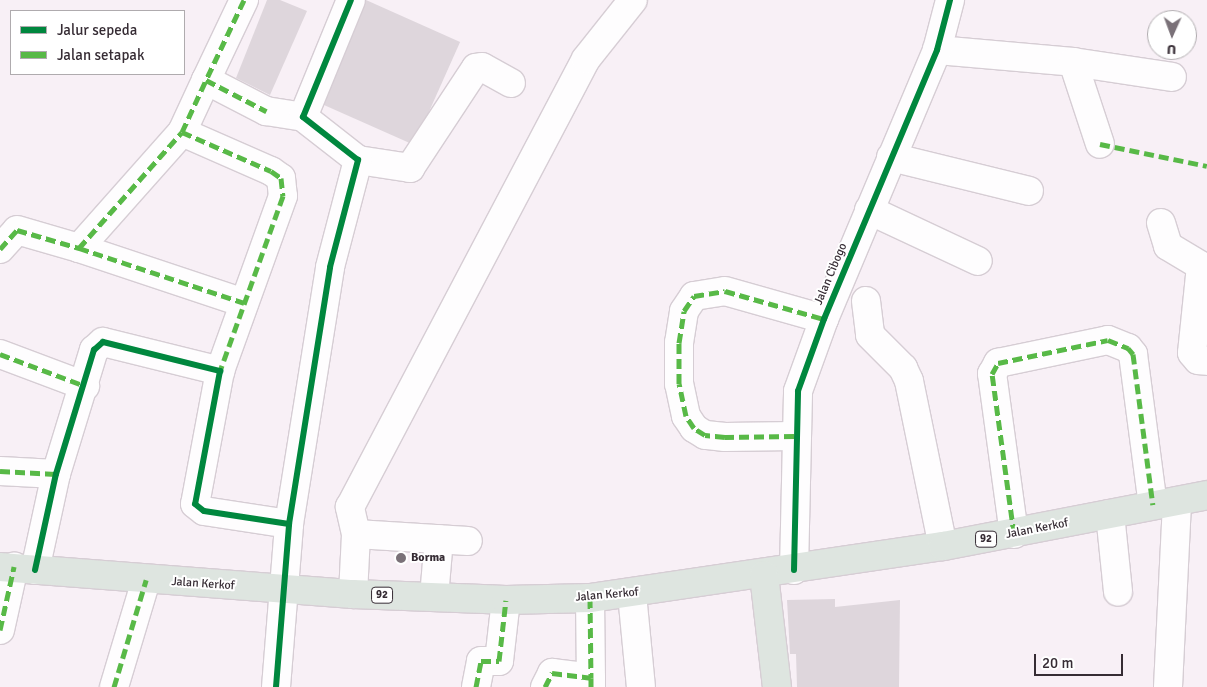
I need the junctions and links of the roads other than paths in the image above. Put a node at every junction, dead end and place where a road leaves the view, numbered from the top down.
1 (244, 0) edge
2 (351, 0) edge
3 (633, 0) edge
4 (950, 0) edge
5 (937, 50) junction
6 (1073, 62) junction
7 (1172, 77) dead end
8 (206, 80) junction
9 (510, 83) dead end
10 (303, 117) junction
11 (182, 132) junction
12 (1100, 144) dead end
13 (891, 157) junction
14 (358, 160) junction
15 (1029, 191) dead end
16 (869, 210) junction
17 (1161, 224) dead end
18 (80, 248) junction
19 (0, 249) edge
20 (978, 261) dead end
21 (866, 301) dead end
22 (244, 302) junction
23 (824, 319) junction
24 (0, 354) edge
25 (1207, 361) edge
26 (220, 371) junction
27 (85, 386) junction
28 (794, 436) junction
29 (0, 471) edge
30 (56, 474) junction
31 (1207, 495) edge
32 (1165, 503) junction
33 (1110, 514) junction
34 (289, 524) junction
35 (356, 534) junction
36 (1014, 534) junction
37 (439, 539) junction
38 (468, 541) dead end
39 (943, 546) junction
40 (16, 568) edge
41 (794, 570) junction
42 (764, 575) junction
43 (146, 580) junction
44 (286, 590) junction
45 (1118, 592) dead end
46 (353, 594) junction
47 (632, 594) junction
48 (434, 597) junction
49 (590, 598) junction
50 (506, 600) junction
51 (0, 630) edge
52 (591, 683) edge
53 (114, 687) edge
54 (276, 687) edge
55 (476, 687) edge
56 (546, 687) edge
57 (641, 687) edge
58 (777, 687) edge
59 (1168, 687) edge

1 - 8 street
2 - 10 street
3 - 35 street
4 - 5 street, Jalan Cibogo
5 - 6 street
5 - 13 street, Jalan Cibogo
6 - 7 street
6 - 12 street
8 - 10 street
8 - 11 street
9 - 14 street
10 - 14 street
11 - 18 street
11 - 22 street
13 - 15 street
13 - 16 street, Jalan Cibogo
14 - 34 street
16 - 20 street
16 - 23 street, Jalan Cibogo
17 - 25 street
18 - 19 street
18 - 22 street
21 - 39 street
22 - 26 street
23 - 28 street, Jalan Cibogo
23 - 28 street
24 - 27 street
26 - 27 street
26 - 34 street
27 - 30 street
28 - 41 street, Jalan Cibogo
29 - 30 street
30 - 40 street
31 - 32 main road, Jalan Kerkof / 92
32 - 33 main road, Jalan Kerkof / 92
32 - 36 street
32 - 59 street
33 - 36 main road, Jalan Kerkof / 92
33 - 45 street
34 - 44 street
35 - 37 street
35 - 46 street
36 - 39 main road, Jalan Kerkof / 92
37 - 38 street
37 - 48 street
39 - 41 main road, Jalan Kerkof / 92
40 - 43 main road, Jalan Kerkof / 92
40 - 51 street
41 - 42 main road, Jalan Kerkof / 92
42 - 47 main road, Jalan Kerkof / 92
42 - 58 main road
43 - 44 main road, Jalan Kerkof / 92
43 - 53 street
44 - 46 main road, Jalan Kerkof / 92
44 - 54 street
46 - 48 main road, Jalan Kerkof / 92
47 - 49 main road, Jalan Kerkof / 92
47 - 57 street
48 - 50 main road, Jalan Kerkof / 92
49 - 50 main road, Jalan Kerkof / 92
49 - 52 street
50 - 55 street
52 - 56 street

